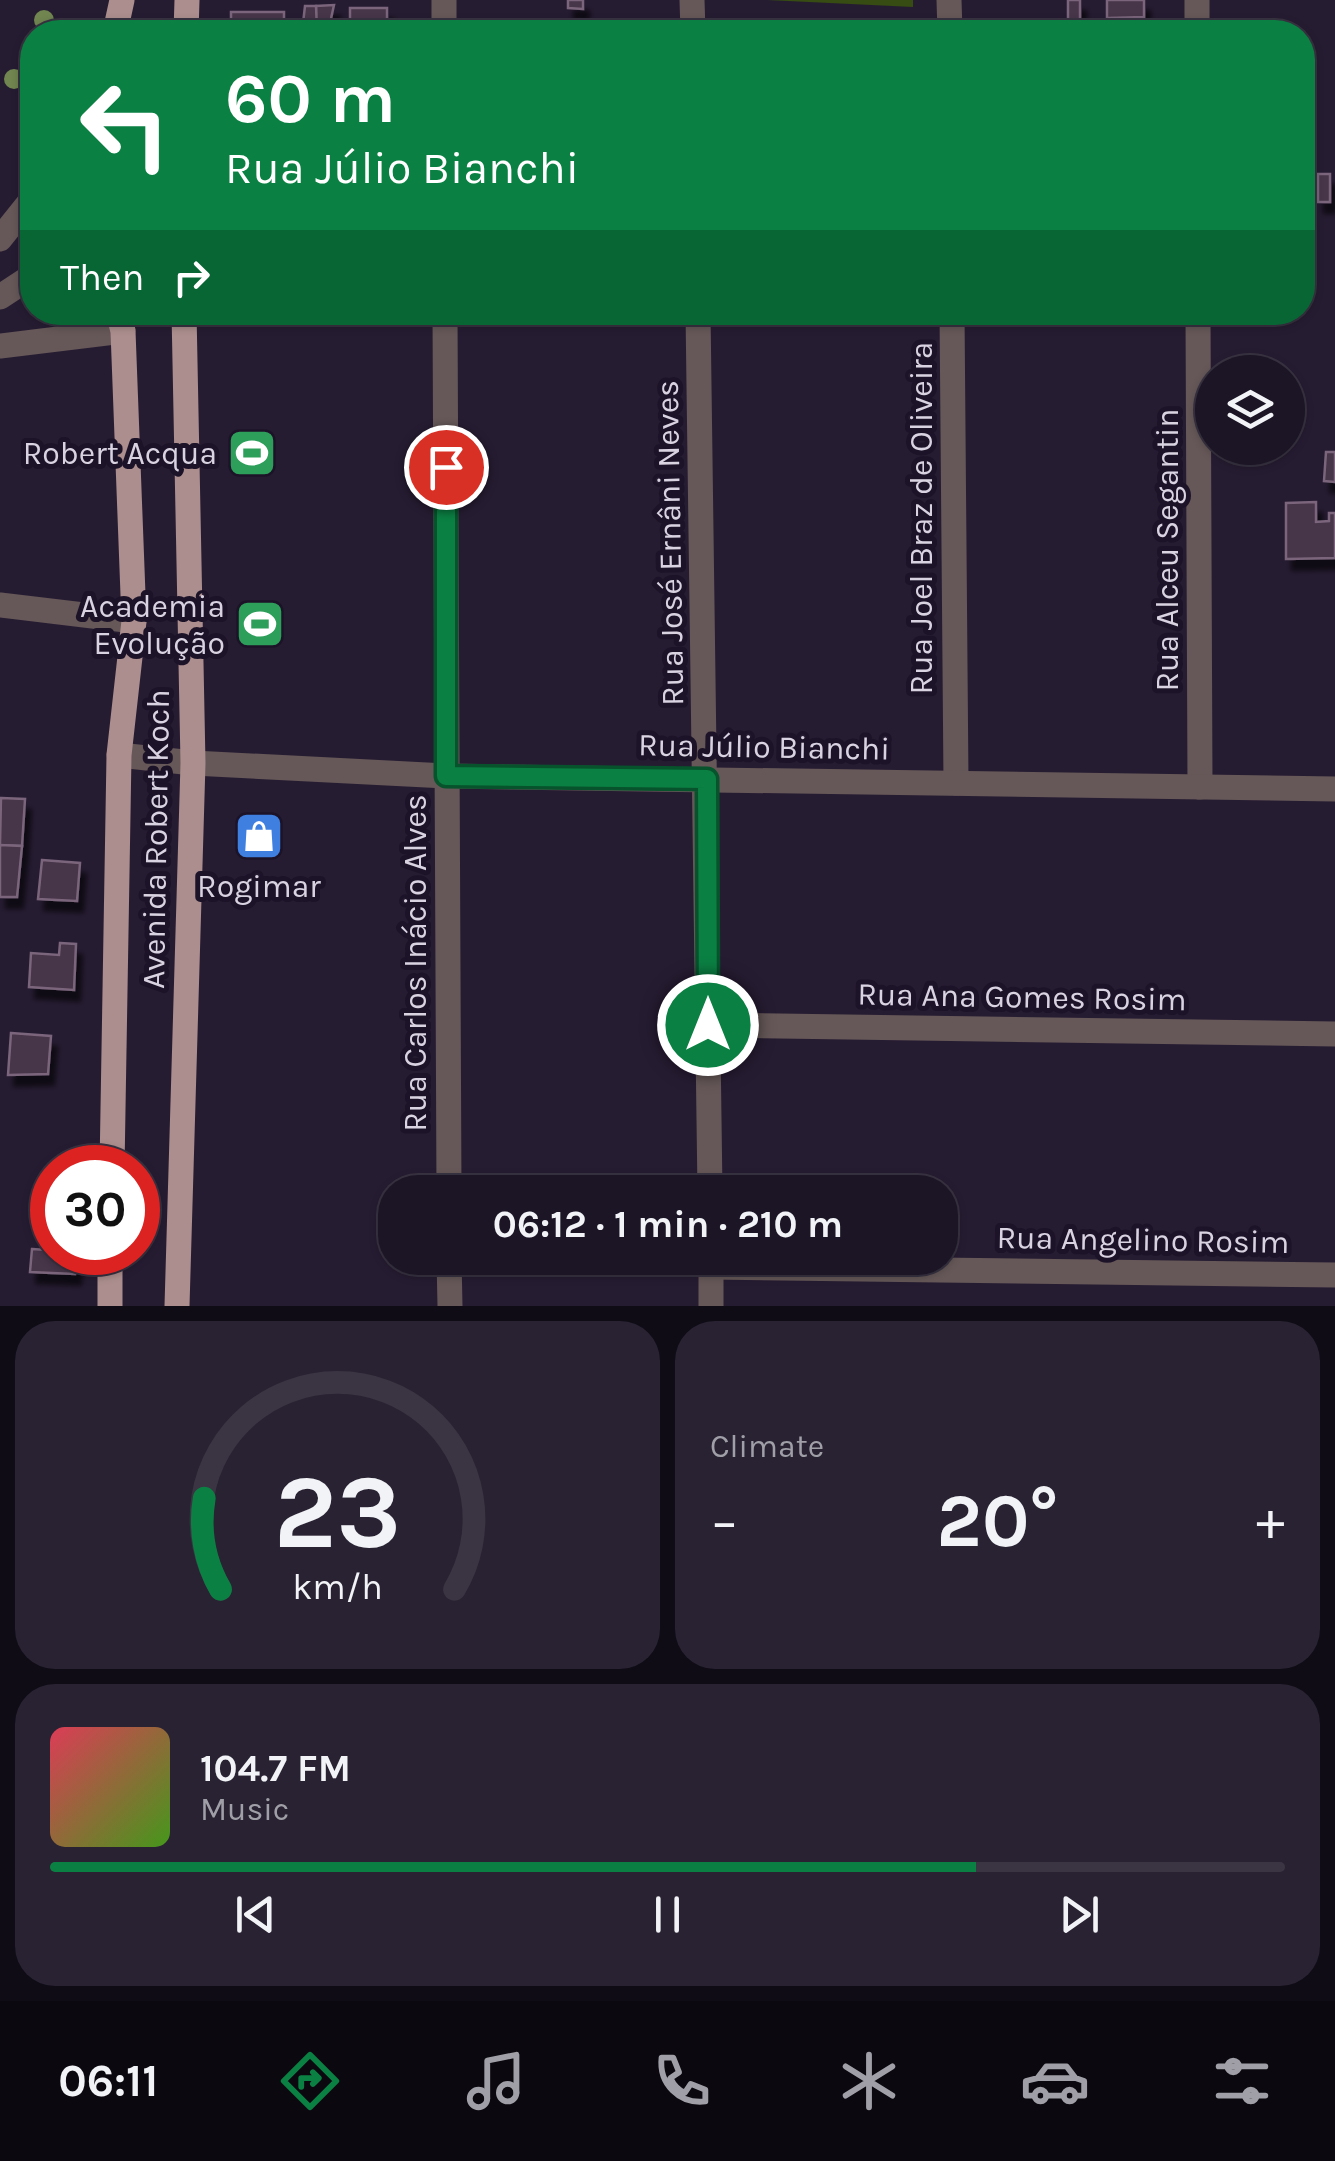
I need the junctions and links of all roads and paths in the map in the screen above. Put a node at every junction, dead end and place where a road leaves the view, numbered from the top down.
1 (20, 214) edge
2 (0, 240) edge
3 (106, 325) edge
4 (121, 325) edge
5 (184, 325) edge
6 (445, 325) edge
7 (698, 325) edge
8 (952, 325) edge
9 (1198, 325) edge
10 (0, 346) edge
11 (0, 605) edge
12 (134, 621) junction
13 (119, 755) junction
14 (193, 763) junction
15 (446, 776) junction
16 (707, 779) junction
17 (956, 783) junction
18 (1200, 787) junction
19 (1335, 789) edge
20 (708, 1025) junction
21 (1335, 1034) edge
22 (112, 1145) edge
23 (449, 1175) edge
24 (710, 1175) edge
25 (958, 1267) edge
26 (110, 1275) edge
27 (450, 1275) edge
28 (711, 1275) edge
29 (1335, 1275) edge
30 (110, 1306) edge
31 (177, 1306) edge
32 (450, 1306) edge
33 (710, 1306) edge

1 - 2 street
3 - 10 street
4 - 12 main road, Avenida Robert Koch
5 - 14 main road, Avenida Robert Koch
6 - 15 street, Rua Carlos Inácio Alves
7 - 16 street, Rua José Ernâni Neves
8 - 17 street, Rua Joel Braz de Oliveira
9 - 18 street, Rua Alceu Segantin
11 - 12 street
12 - 13 main road, Avenida Robert Koch
13 - 14 street, Rua Júlio Bianchi
13 - 22 main road, Avenida Robert Koch
14 - 15 street, Rua Júlio Bianchi
14 - 31 main road, Avenida Robert Koch
15 - 16 street, Rua Júlio Bianchi
15 - 23 street, Rua Carlos Inácio Alves
16 - 17 street, Rua Júlio Bianchi
16 - 20 street, Rua José Ernâni Neves
17 - 18 street, Rua Júlio Bianchi
18 - 19 street, Rua Júlio Bianchi
20 - 21 street, Rua Ana Gomes Rosim
20 - 24 street, Rua José Ernâni Neves
25 - 29 street, Rua Angelino Rosim
26 - 30 main road
27 - 32 street
28 - 33 street

